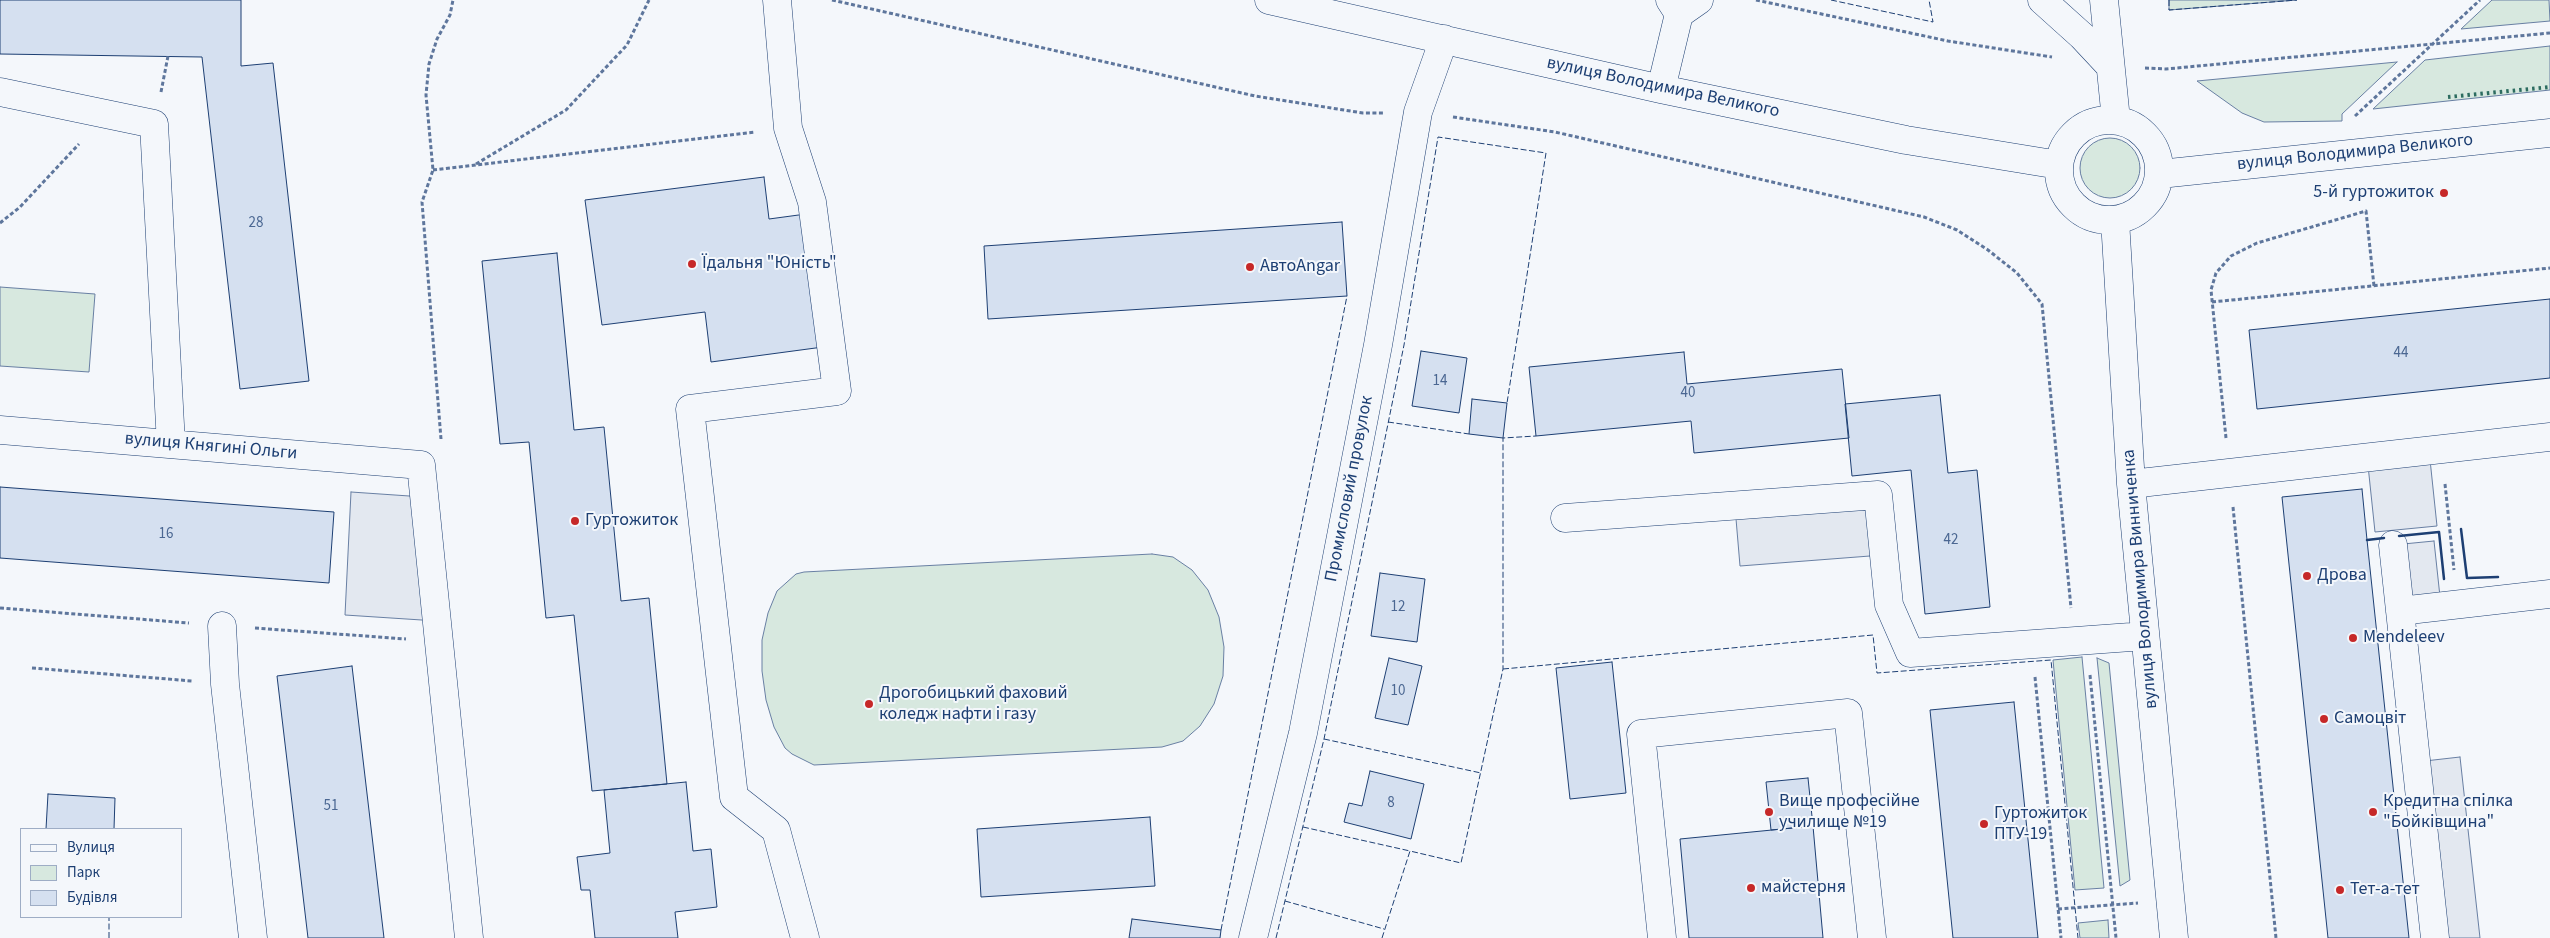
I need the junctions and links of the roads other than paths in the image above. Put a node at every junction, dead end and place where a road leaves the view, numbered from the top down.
1 (777, 0) edge
2 (1269, 0) edge
3 (2042, 0) edge
4 (2104, 0) edge
5 (1683, 5) edge
6 (1444, 39) junction
7 (2110, 66) junction
8 (1661, 89) junction
9 (0, 92) edge
10 (2116, 120) junction
11 (2550, 133) edge
12 (2059, 165) junction
13 (2160, 174) junction
14 (2115, 220) junction
15 (0, 430) edge
16 (2550, 437) edge
17 (171, 444) junction
18 (2131, 484) junction
19 (1565, 518) dead end
20 (2393, 545) dead end
21 (2550, 594) edge
22 (2400, 611) junction
23 (222, 626) dead end
24 (2145, 636) junction
25 (253, 938) edge
26 (469, 938) edge
27 (805, 938) edge
28 (1253, 938) edge
29 (1662, 938) edge
30 (1872, 938) edge
31 (2174, 938) edge
32 (2435, 938) edge

1 - 27 street
2 - 6 street, вулиця Володимира Великого
3 - 7 street
4 - 7 street
5 - 8 street
6 - 8 street, вулиця Володимира Великого
6 - 28 street, Промисловий провулок
7 - 10 street
8 - 12 street, вулиця Володимира Великого
9 - 17 street
10 - 12 street
10 - 13 street
11 - 13 street, вулиця Володимира Великого
12 - 14 street
13 - 14 street
14 - 18 street, вулиця Володимира Винниченка
15 - 17 street, вулиця Княгині Ольги
16 - 18 street
17 - 26 street, вулиця Княгині Ольги
18 - 24 street, вулиця Володимира Винниченка
19 - 24 street
20 - 22 street
21 - 22 street
22 - 32 street
23 - 25 street
24 - 31 street, вулиця Володимира Винниченка
29 - 30 street

